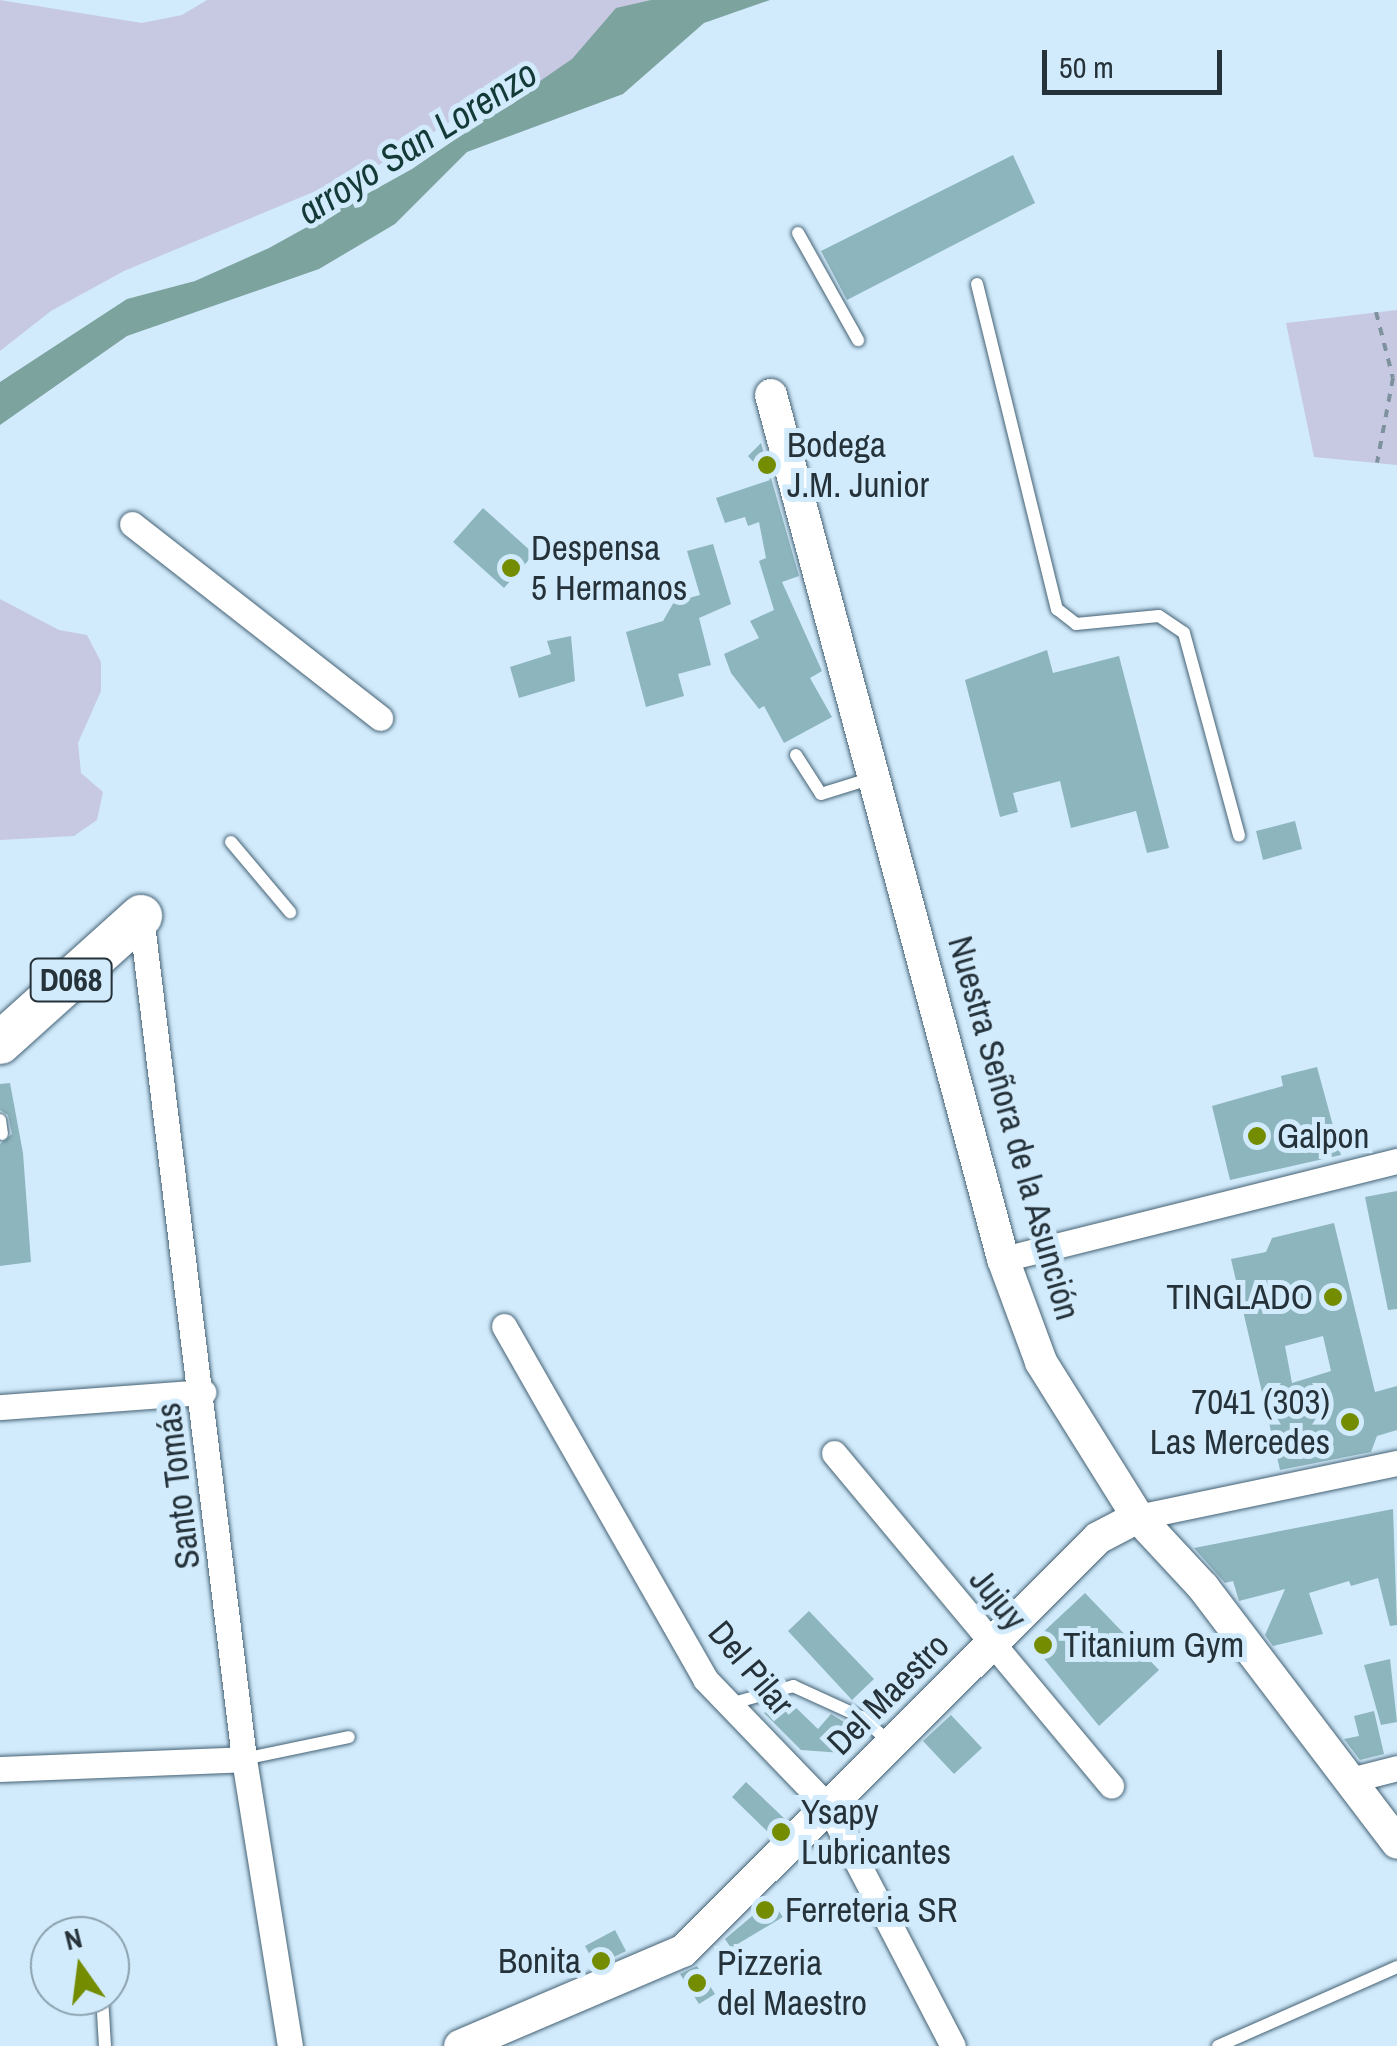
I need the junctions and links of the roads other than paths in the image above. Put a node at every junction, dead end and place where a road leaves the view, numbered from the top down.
1 (798, 234) dead end
2 (977, 284) dead end
3 (858, 340) dead end
4 (772, 396) dead end
5 (132, 524) dead end
6 (380, 718) dead end
7 (796, 755) dead end
8 (872, 778) junction
9 (1239, 836) dead end
10 (231, 842) dead end
11 (290, 912) dead end
12 (141, 916) joint
13 (0, 1043) edge
14 (1397, 1161) edge
15 (1003, 1259) junction
16 (504, 1326) dead end
17 (203, 1392) junction
18 (0, 1407) edge
19 (834, 1452) dead end
20 (1397, 1463) edge
21 (1138, 1517) junction
22 (992, 1648) junction
23 (730, 1704) junction
24 (350, 1738) dead end
25 (894, 1745) junction
26 (244, 1759) junction
27 (1397, 1768) edge
28 (0, 1770) edge
29 (1354, 1779) junction
30 (1111, 1786) dead end
31 (829, 1808) junction
32 (1397, 1843) edge
33 (1397, 1967) edge
34 (103, 2016) edge
35 (105, 2046) edge
36 (290, 2046) edge
37 (460, 2046) edge
38 (954, 2046) edge
39 (1218, 2046) edge

1 - 3 lane
2 - 9 lane
4 - 8 street, Nuestra Señora de la Asunción
5 - 6 street
7 - 8 lane
8 - 15 street, Nuestra Señora de la Asunción
10 - 11 lane
12 - 13 main road, D068
12 - 17 street, Santo Tomás
14 - 15 street
15 - 21 street, Nuestra Señora de la Asunción
16 - 23 street, Del Pilar
17 - 18 street
17 - 26 street, Santo Tomás
19 - 22 street, Jujuy
20 - 21 street, Del Maestro
21 - 22 street, Del Maestro
21 - 29 street, Nuestra Señora de la Asunción
22 - 25 street, Del Maestro
22 - 30 street, Jujuy
23 - 25 lane
23 - 31 street, Del Pilar
24 - 26 lane
25 - 31 street, Del Maestro
26 - 28 street
26 - 36 street, Santo Tomás
27 - 29 street
29 - 32 street, Nuestra Señora de la Asunción
31 - 37 street, Del Maestro
31 - 38 street, Del Pilar
33 - 39 lane
34 - 35 lane

